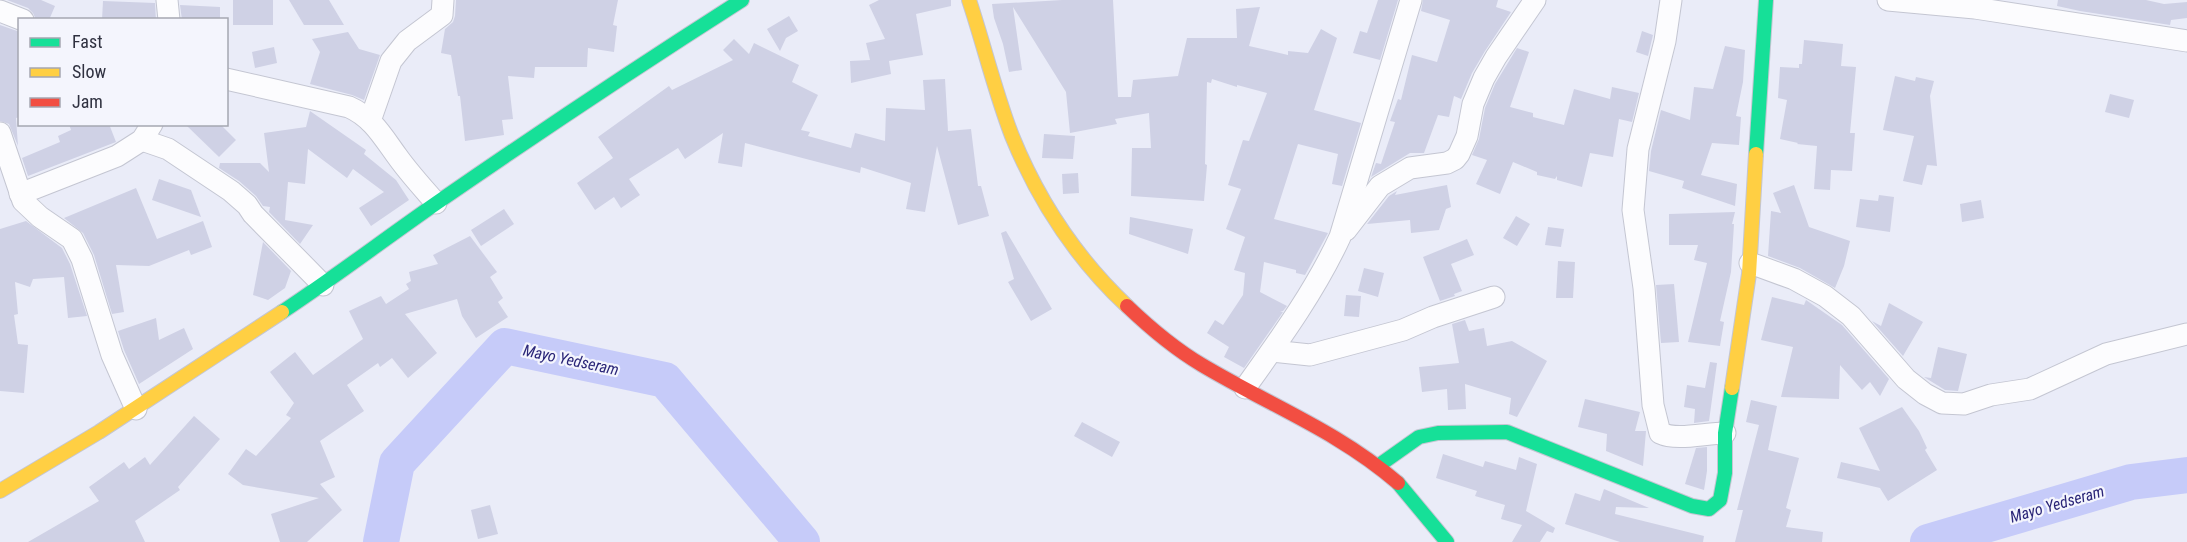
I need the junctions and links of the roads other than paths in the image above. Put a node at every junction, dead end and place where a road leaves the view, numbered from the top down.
1 (167, 0) edge
2 (442, 0) edge
3 (742, 0) edge
4 (969, 0) edge
5 (979, 0) edge
6 (1411, 0) edge
7 (1535, 0) edge
8 (1671, 0) edge
9 (1766, 0) edge
10 (1888, 0) edge
11 (1975, 4) edge
12 (0, 11) edge
13 (18, 18) edge
14 (169, 18) edge
15 (979, 30) junction
16 (2187, 41) edge
17 (228, 79) edge
18 (370, 121) junction
19 (0, 133) edge
20 (140, 133) edge
21 (20, 194) junction
22 (436, 203) junction
23 (1340, 237) junction
24 (1750, 263) junction
25 (323, 285) junction
26 (1494, 297) dead end
27 (2187, 334) edge
28 (1272, 351) junction
29 (1245, 388) junction
30 (136, 409) junction
31 (1725, 433) junction
32 (1378, 466) junction
33 (0, 491) edge
34 (1447, 542) edge

1 - 14 street
2 - 18 street
3 - 22 street
4 - 15 street
5 - 15 street
6 - 23 street
7 - 23 street
8 - 31 street
9 - 24 street
10 - 11 street
11 - 16 street
12 - 13 street
15 - 29 street
17 - 18 street
18 - 22 street
19 - 21 street
20 - 21 street
20 - 25 street
21 - 30 street
22 - 25 street
23 - 28 street
24 - 27 street
24 - 31 street
25 - 30 street
26 - 28 street
28 - 29 street
29 - 32 street
30 - 33 street
31 - 32 street
32 - 34 street

